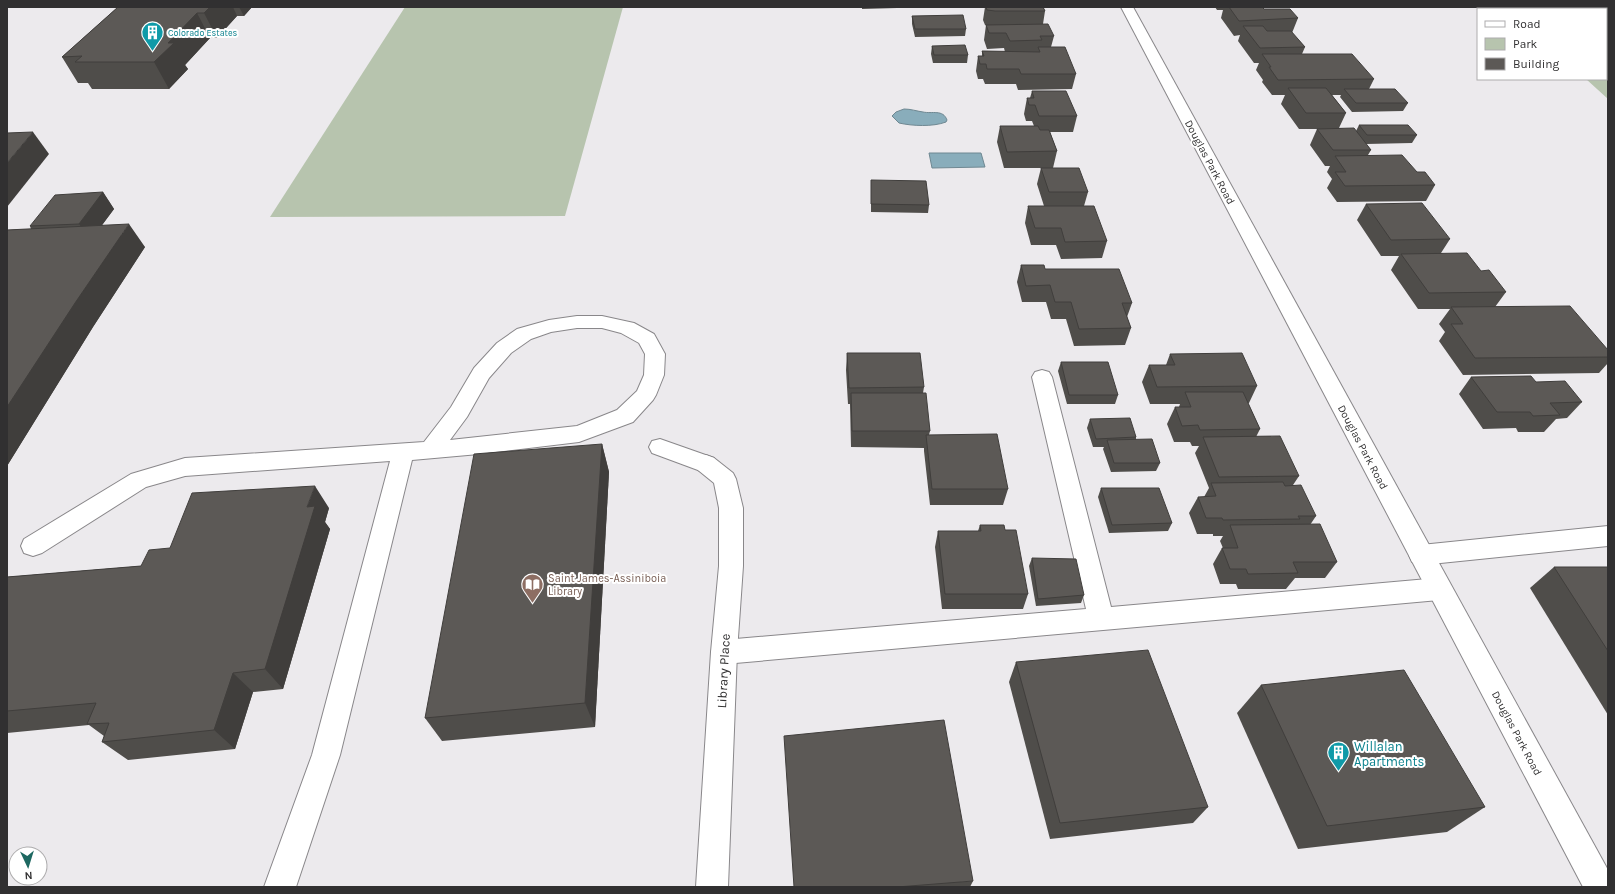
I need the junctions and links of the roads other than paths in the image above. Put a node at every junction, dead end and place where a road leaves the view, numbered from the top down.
1 (1127, 7) edge
2 (1042, 377) dead end
3 (660, 447) dead end
4 (430, 450) junction
5 (403, 452) junction
6 (1608, 536) edge
7 (33, 546) dead end
8 (1421, 555) junction
9 (1439, 589) junction
10 (1101, 618) junction
11 (724, 652) junction
12 (280, 887) edge
13 (712, 887) edge
14 (1600, 887) edge

1 - 8 street, Douglas Park Road
2 - 10 street
3 - 11 street, Library Place
4 - 4 street
4 - 5 street
5 - 7 street
5 - 12 street
6 - 8 street
8 - 9 street, Douglas Park Road
9 - 10 street
9 - 14 street, Douglas Park Road
10 - 11 street
11 - 13 street, Library Place

